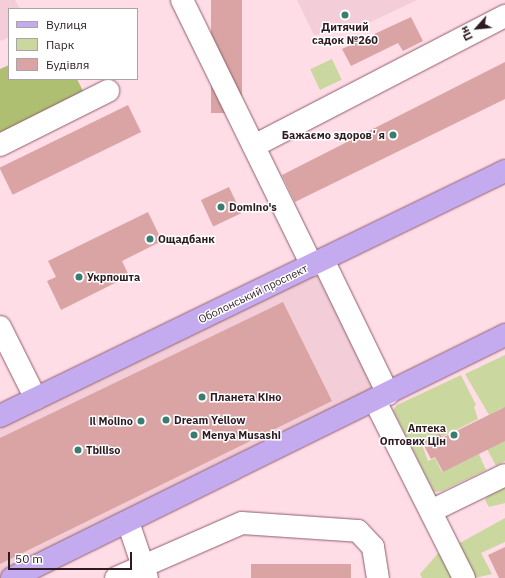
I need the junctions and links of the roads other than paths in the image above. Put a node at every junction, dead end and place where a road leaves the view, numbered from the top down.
1 (182, 0) edge
2 (505, 16) edge
3 (108, 91) dead end
4 (0, 146) edge
5 (254, 146) junction
6 (505, 170) edge
7 (317, 262) junction
8 (0, 327) edge
9 (505, 335) edge
10 (381, 398) junction
11 (36, 399) junction
12 (0, 416) edge
13 (505, 475) edge
14 (431, 511) junction
15 (128, 522) junction
16 (145, 572) edge
17 (12, 578) edge
18 (116, 578) edge
19 (378, 578) edge
20 (464, 578) edge

1 - 5 lane
2 - 5 lane
3 - 4 lane
5 - 7 lane
6 - 7 main road, Оболонський проспект
7 - 10 lane
7 - 11 main road, Оболонський проспект
8 - 11 lane
9 - 10 main road
10 - 14 lane
10 - 15 main road
11 - 12 main road, Оболонський проспект
13 - 14 lane
14 - 20 lane
15 - 16 lane
15 - 17 main road
16 - 18 lane
16 - 19 lane

